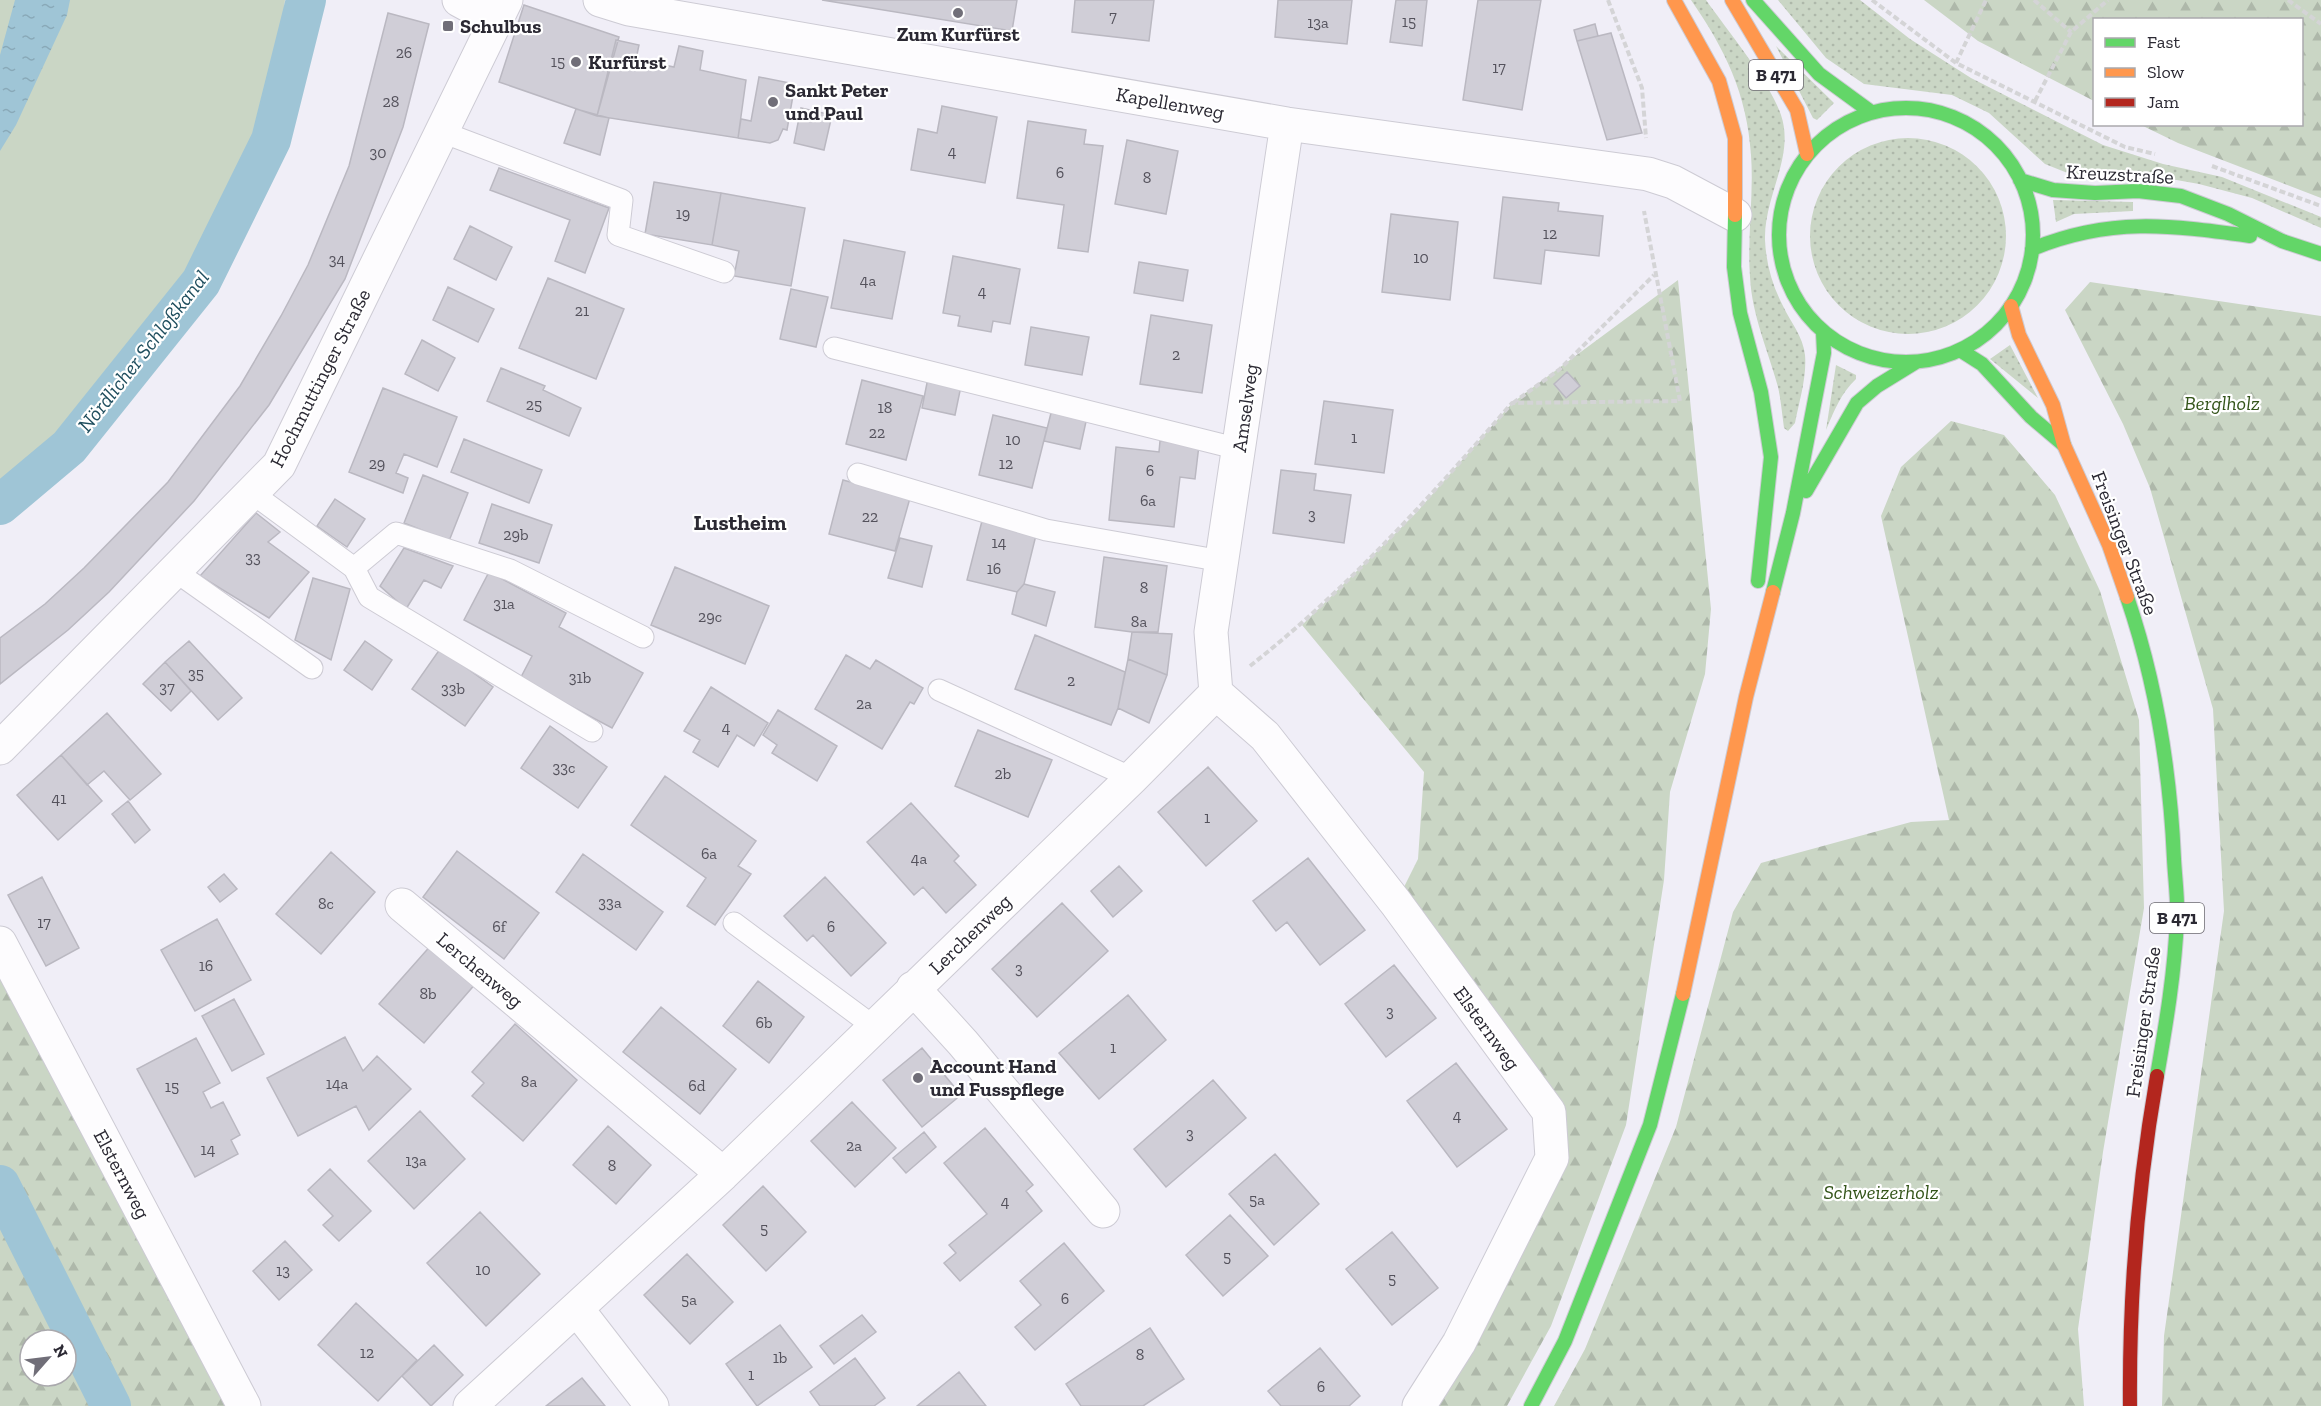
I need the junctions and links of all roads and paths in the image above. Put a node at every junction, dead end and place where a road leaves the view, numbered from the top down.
1 (459, 0) edge
2 (600, 0) edge
3 (1674, 0) edge
4 (1732, 0) edge
5 (1753, 0) edge
6 (1872, 0) edge
7 (1986, 0) edge
8 (2034, 0) edge
9 (2108, 0) edge
10 (2288, 0) edge
11 (501, 10) edge
12 (2321, 24) edge
13 (2071, 32) junction
14 (1956, 63) junction
15 (2035, 101) junction
16 (1871, 112) junction
17 (1287, 124) junction
18 (442, 132) junction
19 (1807, 154) junction
20 (2159, 154) dead end
21 (2204, 165) dead end
22 (2020, 180) junction
23 (2321, 206) edge
24 (1735, 215) junction
25 (2282, 241) junction
26 (2032, 249) junction
27 (2321, 254) edge
28 (724, 272) dead end
29 (1654, 274) dead end
30 (2011, 306) junction
31 (1822, 332) junction
32 (834, 348) dead end
33 (1960, 350) junction
34 (1916, 362) junction
35 (1680, 401) dead end
36 (1512, 404) junction
37 (2064, 445) junction
38 (1239, 449) junction
39 (858, 474) dead end
40 (252, 493) junction
41 (1792, 513) junction
42 (1222, 561) junction
43 (354, 568) junction
44 (175, 571) junction
45 (643, 637) dead end
46 (312, 668) dead end
47 (939, 690) dead end
48 (1216, 693) junction
49 (1746, 697) junction
50 (592, 731) dead end
51 (0, 748) edge
52 (1132, 778) junction
53 (402, 905) dead end
54 (734, 923) dead end
55 (0, 943) edge
56 (913, 988) junction
57 (873, 1026) junction
58 (723, 1174) junction
59 (1103, 1210) dead end
60 (577, 1309) junction
61 (244, 1406) edge
62 (470, 1406) edge
63 (652, 1406) edge
64 (1419, 1406) edge
65 (1531, 1406) edge
66 (2130, 1406) edge

1 - 11 street
2 - 17 street, Kapellenweg
3 - 24 main road
4 - 19 main road, B 471
5 - 16 main road, B 471
6 - 14 path
7 - 14 path
8 - 13 path
9 - 13 path
10 - 12 path
11 - 18 street, Hochmuttinger Straße
13 - 15 path
14 - 15 path
15 - 20 path
16 - 19 main road
16 - 22 main road
17 - 24 street, Kapellenweg
17 - 38 street, Amselweg
18 - 28 lane
18 - 40 street, Hochmuttinger Straße
19 - 31 main road
21 - 23 path
22 - 25 main road, Kreuzstraße
22 - 26 main road
24 - 49 main road
25 - 26 main road, Kreuzstraße
25 - 27 main road, Kreuzstraße
26 - 30 main road
29 - 36 path
30 - 33 main road
30 - 37 main road, B 471
31 - 34 main road
31 - 41 main road
32 - 38 lane
33 - 34 main road
33 - 37 main road, B 471
34 - 41 main road
35 - 36 path
36 - 48 path
37 - 66 main road, Freisinger Straße / B 471
38 - 42 street, Amselweg
39 - 42 lane
40 - 43 lane
40 - 44 street, Hochmuttinger Straße
41 - 49 main road
42 - 48 street, Amselweg
43 - 45 lane
43 - 50 lane
44 - 46 lane
44 - 51 street, Hochmuttinger Straße
47 - 52 lane
48 - 52 street, Lerchenweg
48 - 64 street, Elsternweg
49 - 65 main road
52 - 56 street, Lerchenweg
53 - 58 street, Lerchenweg
54 - 57 lane
55 - 61 street, Elsternweg
56 - 57 street, Lerchenweg
56 - 59 street
57 - 58 street, Lerchenweg
58 - 60 street, Lerchenweg
60 - 62 street, Lerchenweg
60 - 63 street

